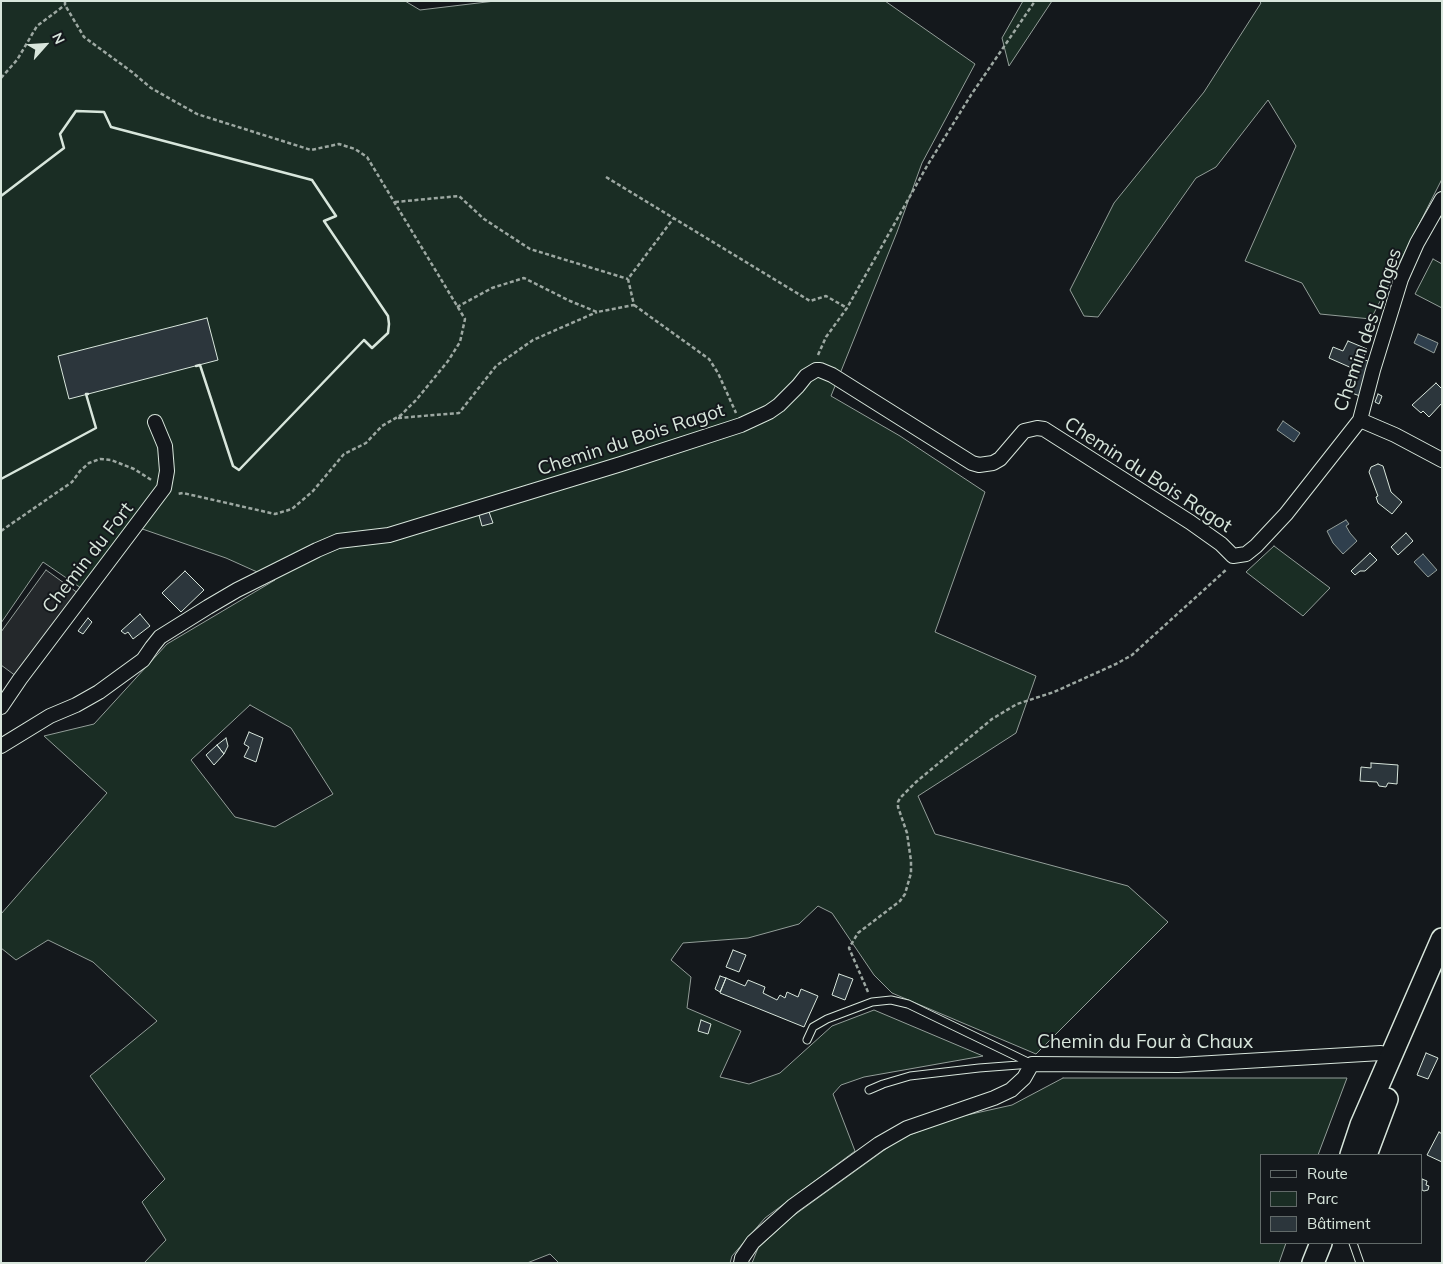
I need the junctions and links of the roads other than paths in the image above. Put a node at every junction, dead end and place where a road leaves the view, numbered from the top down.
1 (1442, 199) edge
2 (1360, 420) junction
3 (155, 422) dead end
4 (1442, 460) edge
5 (1240, 556) joint
6 (1, 707) edge
7 (1, 746) edge
8 (1442, 939) edge
9 (1442, 972) edge
10 (807, 1040) dead end
11 (1390, 1057) junction
12 (1032, 1064) junction
13 (869, 1090) dead end
14 (1351, 1154) edge
15 (1366, 1154) edge
16 (1321, 1244) edge
17 (1334, 1244) edge
18 (1353, 1244) edge
19 (741, 1263) edge
20 (1313, 1263) edge
21 (1327, 1263) edge
22 (1360, 1263) edge

1 - 2 street, Chemin des Longes
2 - 4 street
2 - 5 street, Chemin des Longes
3 - 6 street, Chemin du Fort
5 - 7 street, Chemin du Bois Ragot
8 - 11 main road
9 - 15 main road
10 - 12 lane, Chemin du Four à Chaux
11 - 12 street, Chemin du Four à Chaux
11 - 14 main road
12 - 13 lane
12 - 19 street
16 - 20 main road
17 - 21 main road
18 - 22 lane

